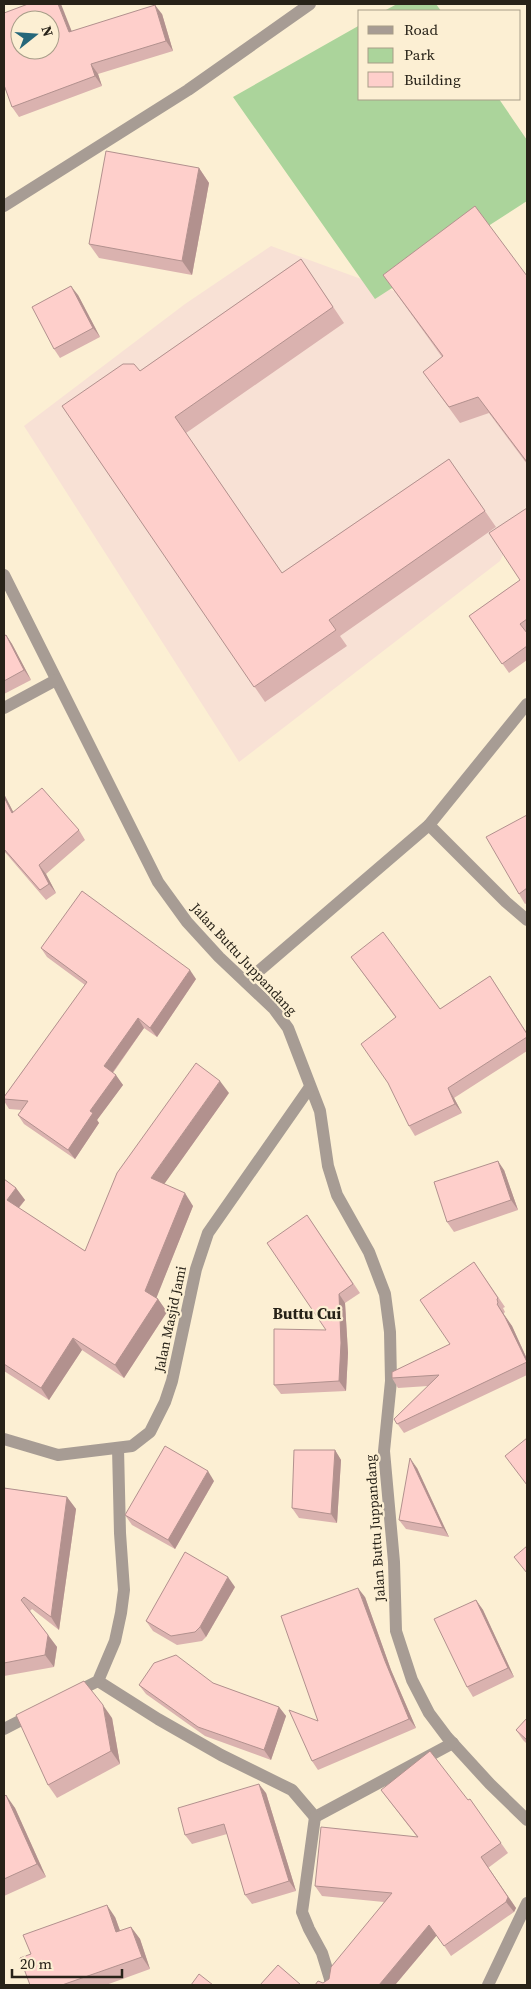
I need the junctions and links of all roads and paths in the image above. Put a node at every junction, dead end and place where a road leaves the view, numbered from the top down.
1 (310, 4) edge
2 (4, 206) edge
3 (4, 575) edge
4 (56, 680) junction
5 (527, 704) edge
6 (4, 708) edge
7 (429, 825) junction
8 (527, 920) edge
9 (246, 982) junction
10 (310, 1087) junction
11 (4, 1439) edge
12 (118, 1448) junction
13 (98, 1681) junction
14 (64, 1699) edge
15 (46, 1707) edge
16 (4, 1729) edge
17 (453, 1743) junction
18 (315, 1817) junction
19 (527, 1820) edge
20 (527, 1902) edge
21 (330, 1985) edge
22 (488, 1985) edge

1 - 2 street
3 - 4 street, Jalan Buttu Juppandang
4 - 6 street
4 - 9 street, Jalan Buttu Juppandang
5 - 7 street
7 - 8 street
7 - 9 street
9 - 10 street, Jalan Buttu Juppandang
10 - 12 street, Jalan Masjid Jami
10 - 17 street, Jalan Buttu Juppandang
11 - 12 street, Jalan Masjid Jami
12 - 13 street
13 - 14 street
13 - 18 street
15 - 16 street
17 - 18 street
17 - 19 street, Jalan Buttu Juppandang
18 - 21 street
20 - 22 street

